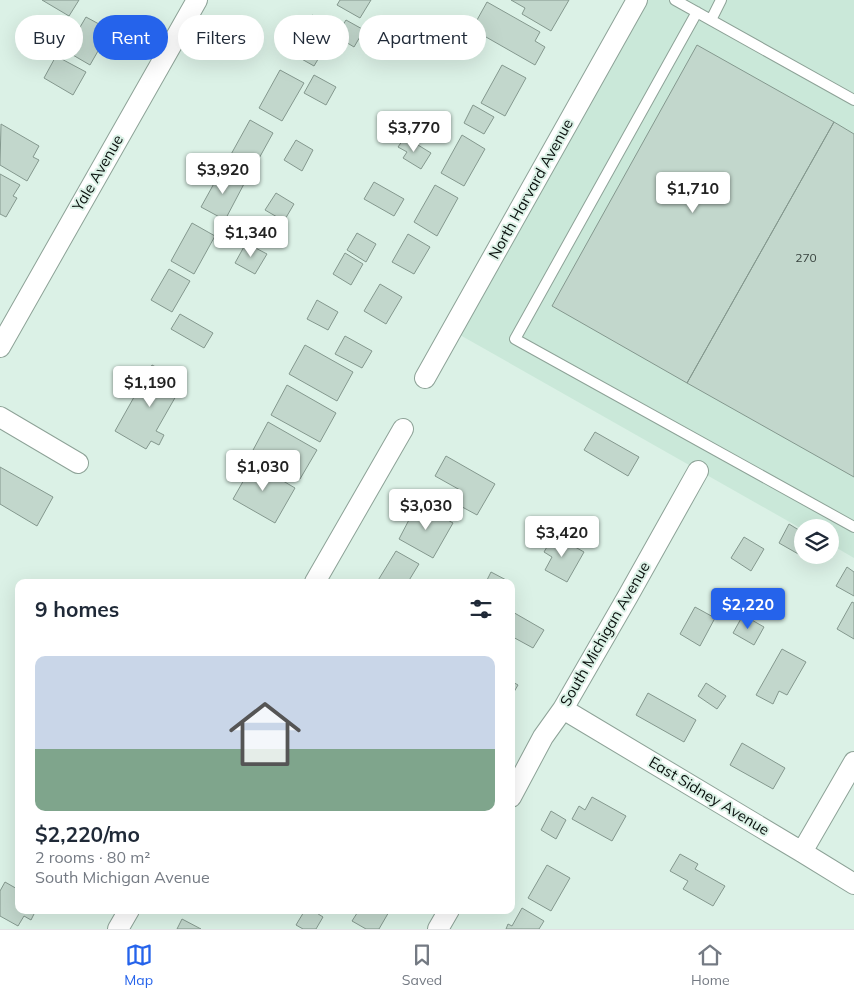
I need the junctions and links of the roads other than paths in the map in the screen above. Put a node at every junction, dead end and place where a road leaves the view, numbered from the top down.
1 (196, 0) edge
2 (637, 0) edge
3 (675, 0) edge
4 (721, 0) edge
5 (697, 12) junction
6 (711, 20) junction
7 (854, 100) edge
8 (0, 347) edge
9 (425, 378) dead end
10 (0, 417) edge
11 (403, 429) dead end
12 (78, 463) dead end
13 (698, 471) dead end
14 (854, 527) edge
15 (317, 579) edge
16 (562, 709) junction
17 (854, 762) edge
18 (515, 790) edge
19 (802, 852) junction
20 (854, 884) edge
21 (127, 914) edge
22 (447, 914) edge
23 (118, 929) edge
24 (438, 929) edge

1 - 8 street, Yale Avenue
2 - 9 street, North Harvard Avenue
3 - 5 lane
4 - 6 lane
5 - 6 lane
5 - 14 lane
6 - 7 lane
10 - 12 street
11 - 15 street
13 - 16 street, South Michigan Avenue
16 - 18 street, South Michigan Avenue
16 - 19 street, East Sidney Avenue
17 - 19 street
19 - 20 street, East Sidney Avenue
21 - 23 street
22 - 24 street

